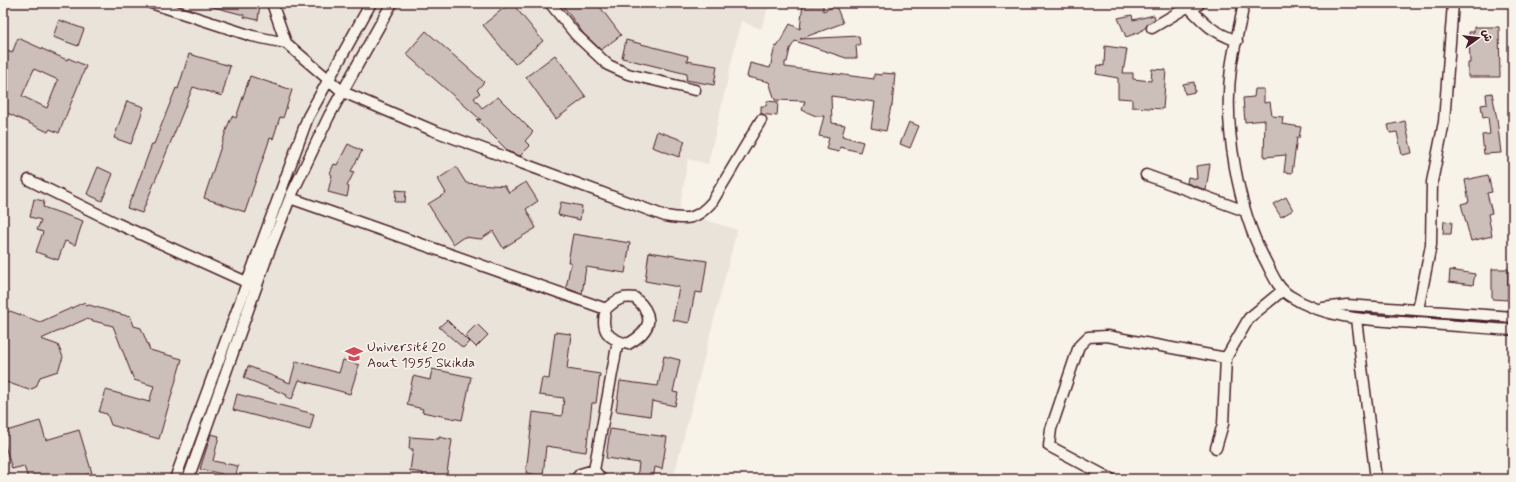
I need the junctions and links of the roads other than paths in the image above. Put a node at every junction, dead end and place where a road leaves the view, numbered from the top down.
1 (151, 3) edge
2 (272, 3) edge
3 (372, 3) edge
4 (392, 3) edge
5 (550, 3) edge
6 (1244, 3) edge
7 (1453, 3) edge
8 (1191, 6) edge
9 (1152, 28) dead end
10 (1237, 40) junction
11 (286, 43) junction
12 (328, 80) junction
13 (694, 90) dead end
14 (343, 92) junction
15 (761, 120) dead end
16 (1146, 175) dead end
17 (29, 180) dead end
18 (290, 198) junction
19 (1244, 211) junction
20 (252, 284) junction
21 (1283, 290) junction
22 (1319, 308) junction
23 (606, 309) junction
24 (1418, 310) junction
25 (1513, 317) edge
26 (1356, 319) junction
27 (1513, 330) edge
28 (618, 341) junction
29 (1226, 358) junction
30 (1216, 448) dead end
31 (594, 470) junction
32 (175, 479) edge
33 (188, 479) edge
34 (576, 479) edge
35 (601, 479) edge
36 (1111, 479) edge
37 (1376, 479) edge

1 - 11 street
2 - 11 street
3 - 12 street
4 - 14 street
5 - 13 street
6 - 10 street
7 - 24 street
8 - 9 street
8 - 10 street
10 - 19 street
11 - 12 street
12 - 14 street
12 - 20 street
14 - 15 street
14 - 18 street
16 - 19 street
17 - 20 street
18 - 20 street
18 - 23 street
19 - 21 street
20 - 32 street
20 - 33 street
21 - 22 street
21 - 29 street
22 - 24 street
22 - 26 street
23 - 28 street
23 - 28 street
24 - 25 street
26 - 27 street
26 - 37 street
28 - 31 street
29 - 30 street
29 - 36 street
31 - 34 street
31 - 35 street

